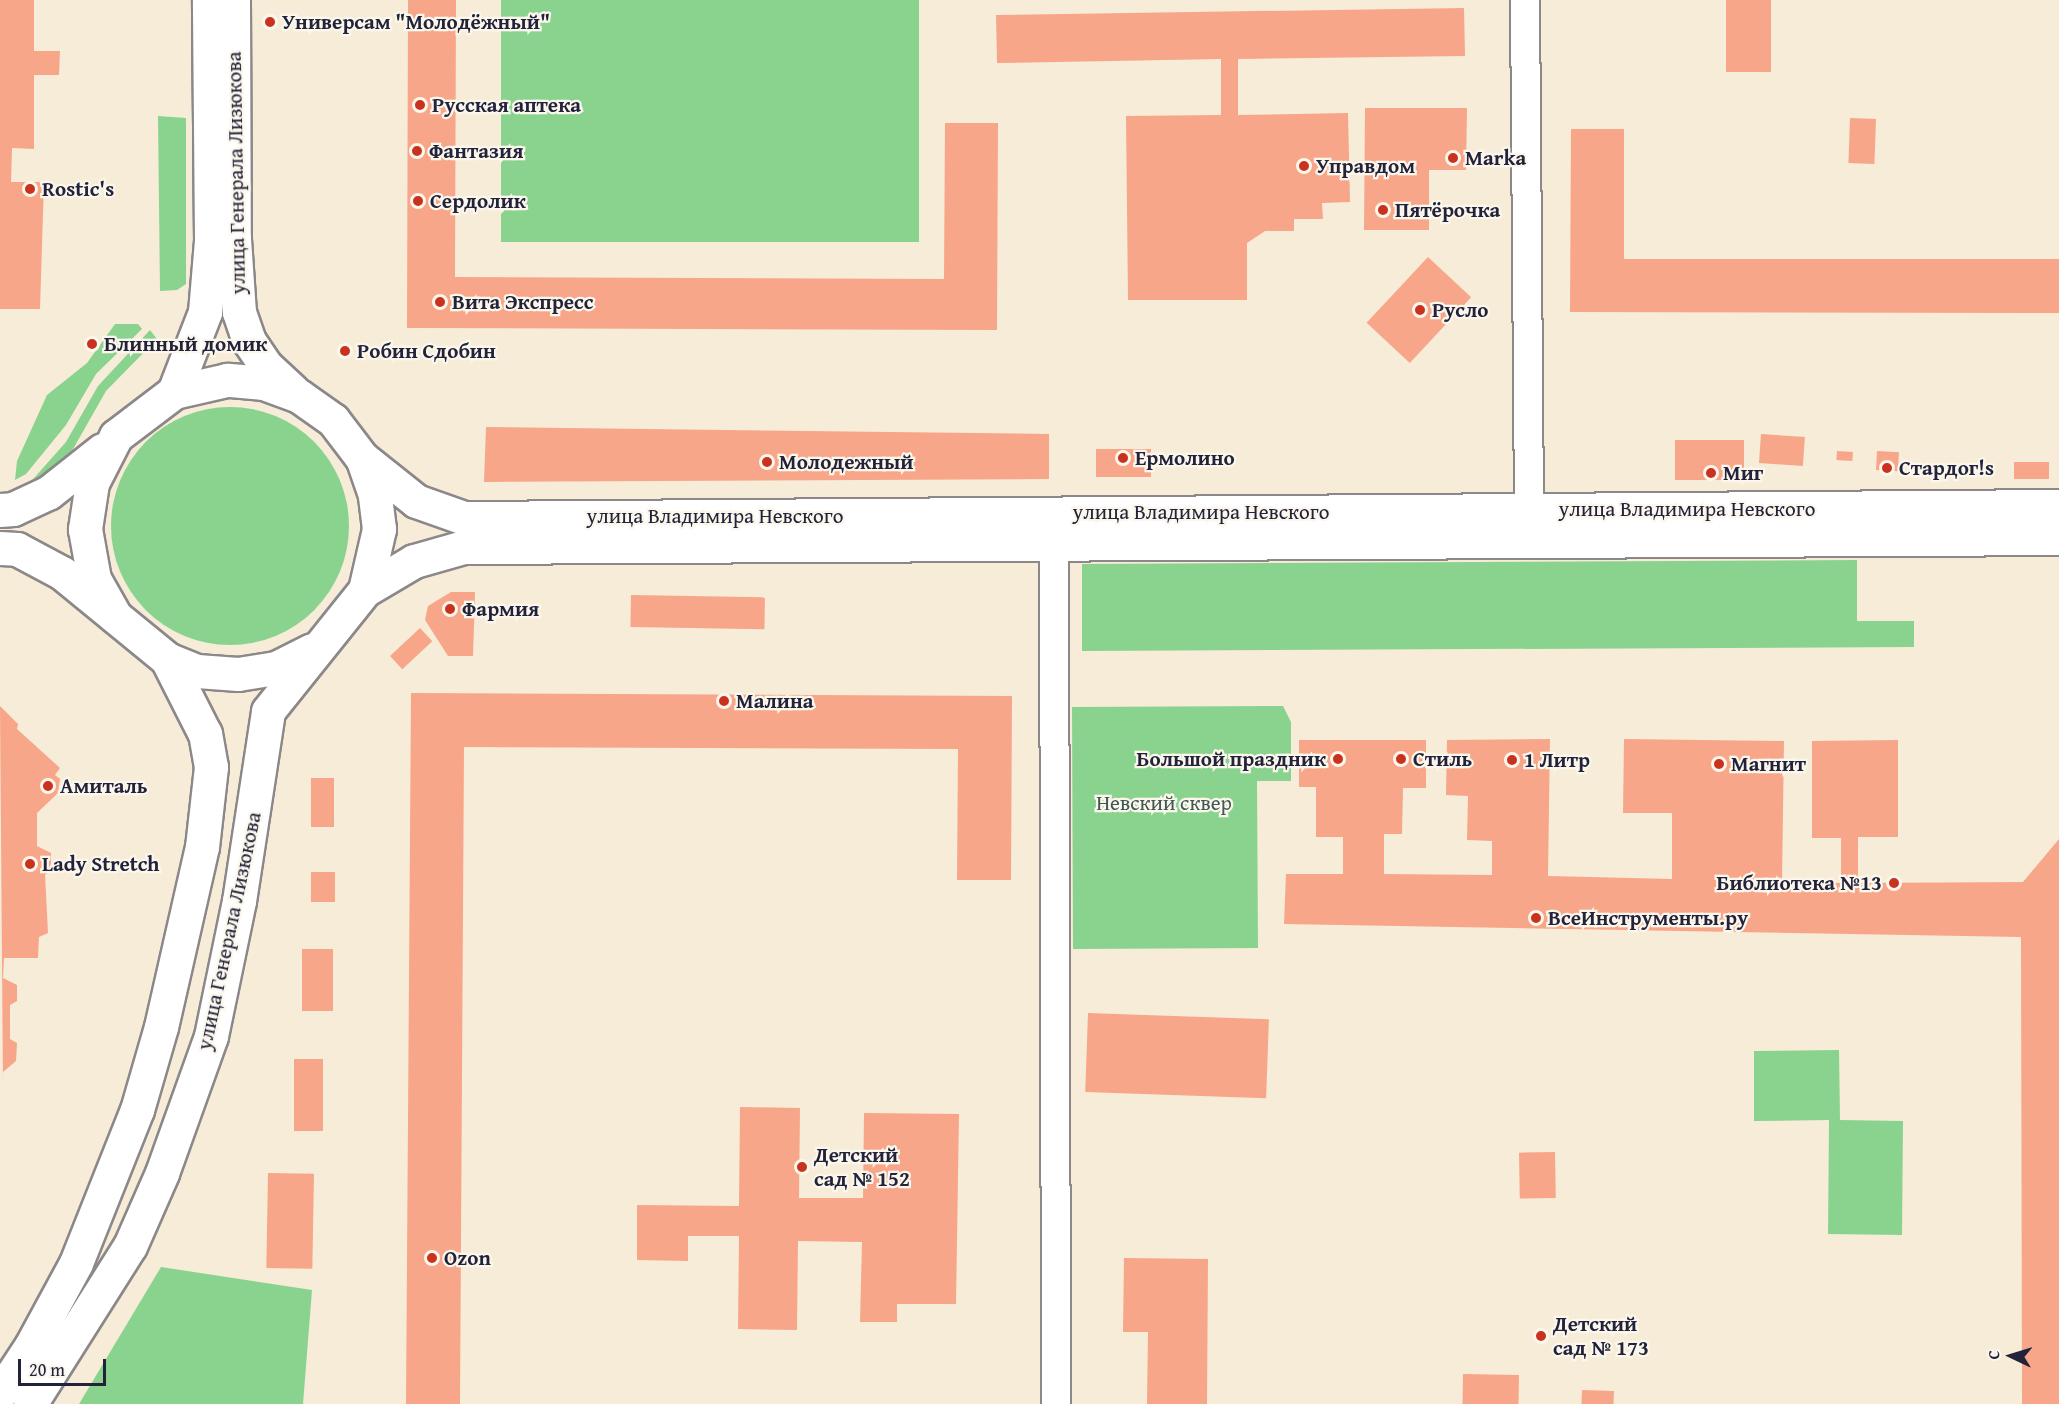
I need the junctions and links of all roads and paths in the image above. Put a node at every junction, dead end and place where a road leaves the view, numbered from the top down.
1 (209, 0) edge
2 (233, 0) edge
3 (1525, 0) edge
4 (174, 392) junction
5 (299, 396) junction
6 (116, 436) junction
7 (362, 458) junction
8 (2059, 506) edge
9 (0, 510) edge
10 (1529, 510) junction
11 (1054, 529) junction
12 (2059, 538) edge
13 (0, 548) edge
14 (365, 590) junction
15 (115, 616) junction
16 (316, 648) junction
17 (167, 659) junction
18 (0, 1393) edge
19 (30, 1404) edge
20 (1056, 1404) edge

1 - 4 street, улица Генерала Лизюкова
2 - 5 street, улица Генерала Лизюкова
3 - 10 street
4 - 5 street
4 - 6 street
5 - 7 street
6 - 9 street
6 - 15 street
7 - 11 street, улица Владимира Невского
7 - 14 street
8 - 10 street, улица Владимира Невского
10 - 11 street, улица Владимира Невского
11 - 12 street, улица Владимира Невского
11 - 14 street, улица Владимира Невского
11 - 20 street
13 - 15 street
14 - 16 street, улица Генерала Лизюкова
15 - 17 street
16 - 17 street
16 - 19 street, улица Генерала Лизюкова
17 - 18 street, улица Генерала Лизюкова

